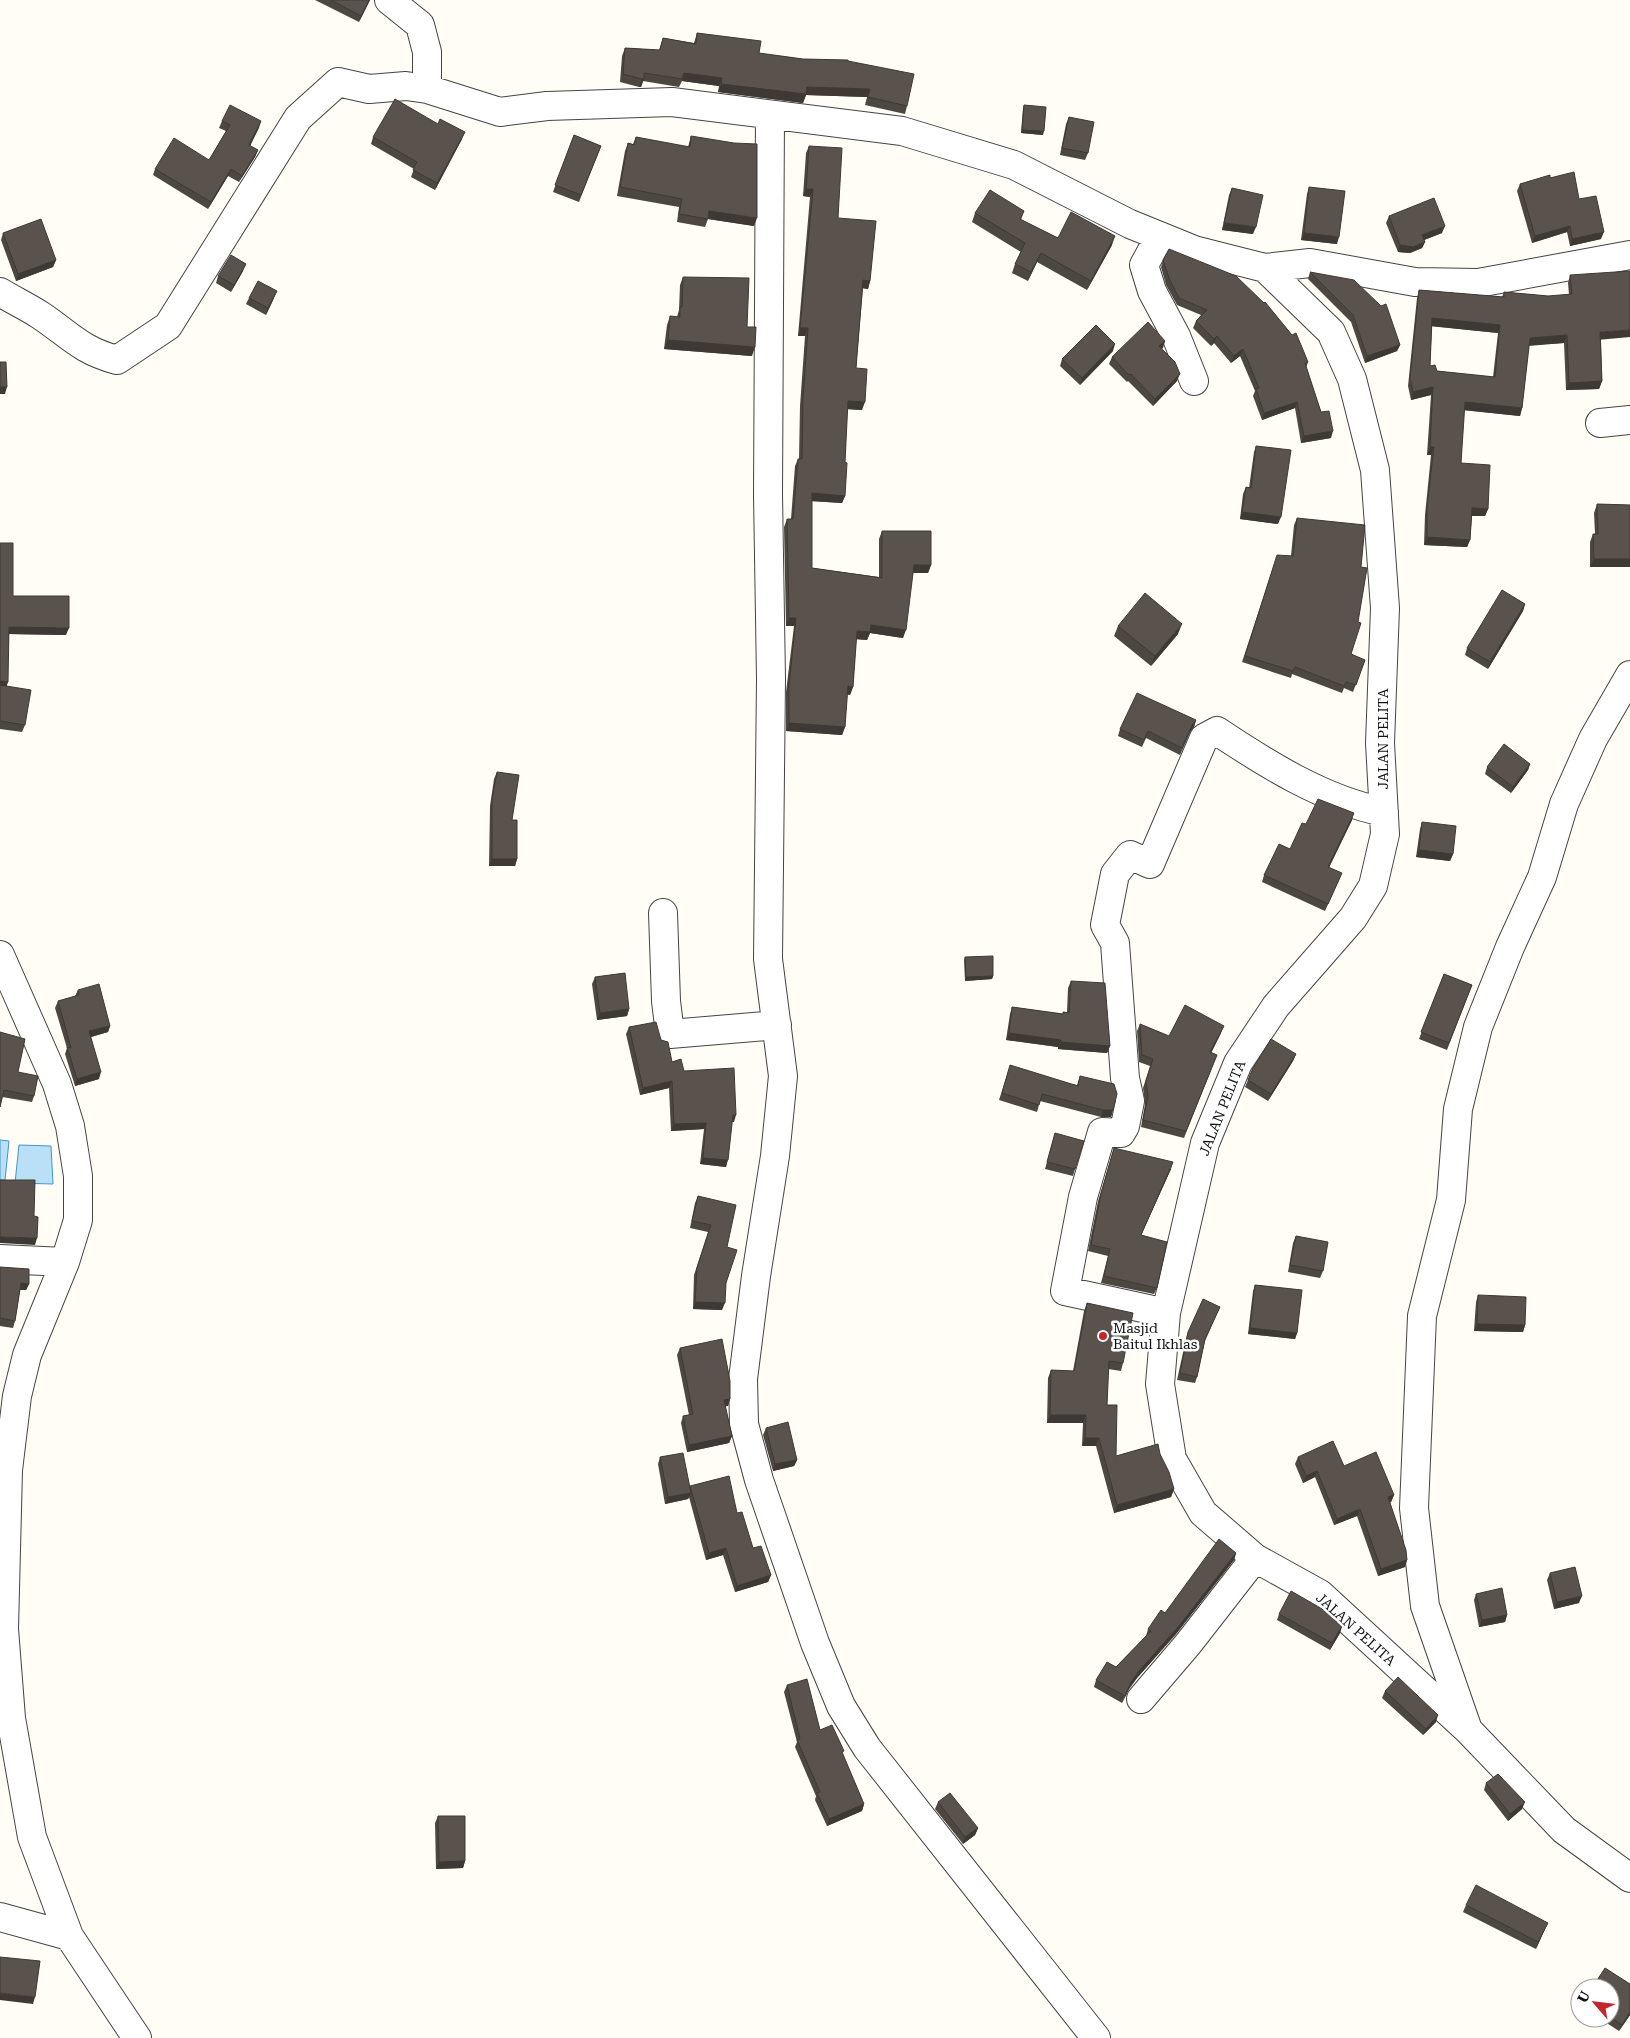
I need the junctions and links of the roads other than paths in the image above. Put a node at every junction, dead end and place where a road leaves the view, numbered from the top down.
1 (389, 0) edge
2 (427, 89) junction
3 (770, 115) junction
4 (1160, 236) junction
5 (1630, 254) edge
6 (1265, 268) junction
7 (0, 292) edge
8 (1194, 382) dead end
9 (1630, 420) edge
10 (1600, 422) dead end
11 (1630, 675) edge
12 (1384, 812) junction
13 (663, 913) dead end
14 (0, 955) edge
15 (777, 1025) junction
16 (0, 1259) edge
17 (65, 1262) junction
18 (1166, 1313) junction
19 (4, 1486) edge
20 (1255, 1558) junction
21 (1141, 1699) dead end
22 (1469, 1731) junction
23 (1630, 1878) edge
24 (0, 1917) edge
25 (69, 1936) junction
26 (137, 2038) edge
27 (1096, 2038) edge

1 - 2 street
2 - 3 street
2 - 7 street
3 - 4 street
3 - 15 street
4 - 6 street
4 - 8 street
5 - 6 street
6 - 12 street, JALAN PELITA
9 - 10 street
11 - 22 street
12 - 18 street, JALAN PELITA
12 - 18 street
13 - 15 street
14 - 17 street
15 - 27 street
16 - 17 street
17 - 19 street
18 - 20 street, JALAN PELITA
19 - 25 street
20 - 21 street
20 - 22 street, JALAN PELITA
22 - 23 street, JALAN PELITA
24 - 25 street
25 - 26 street

